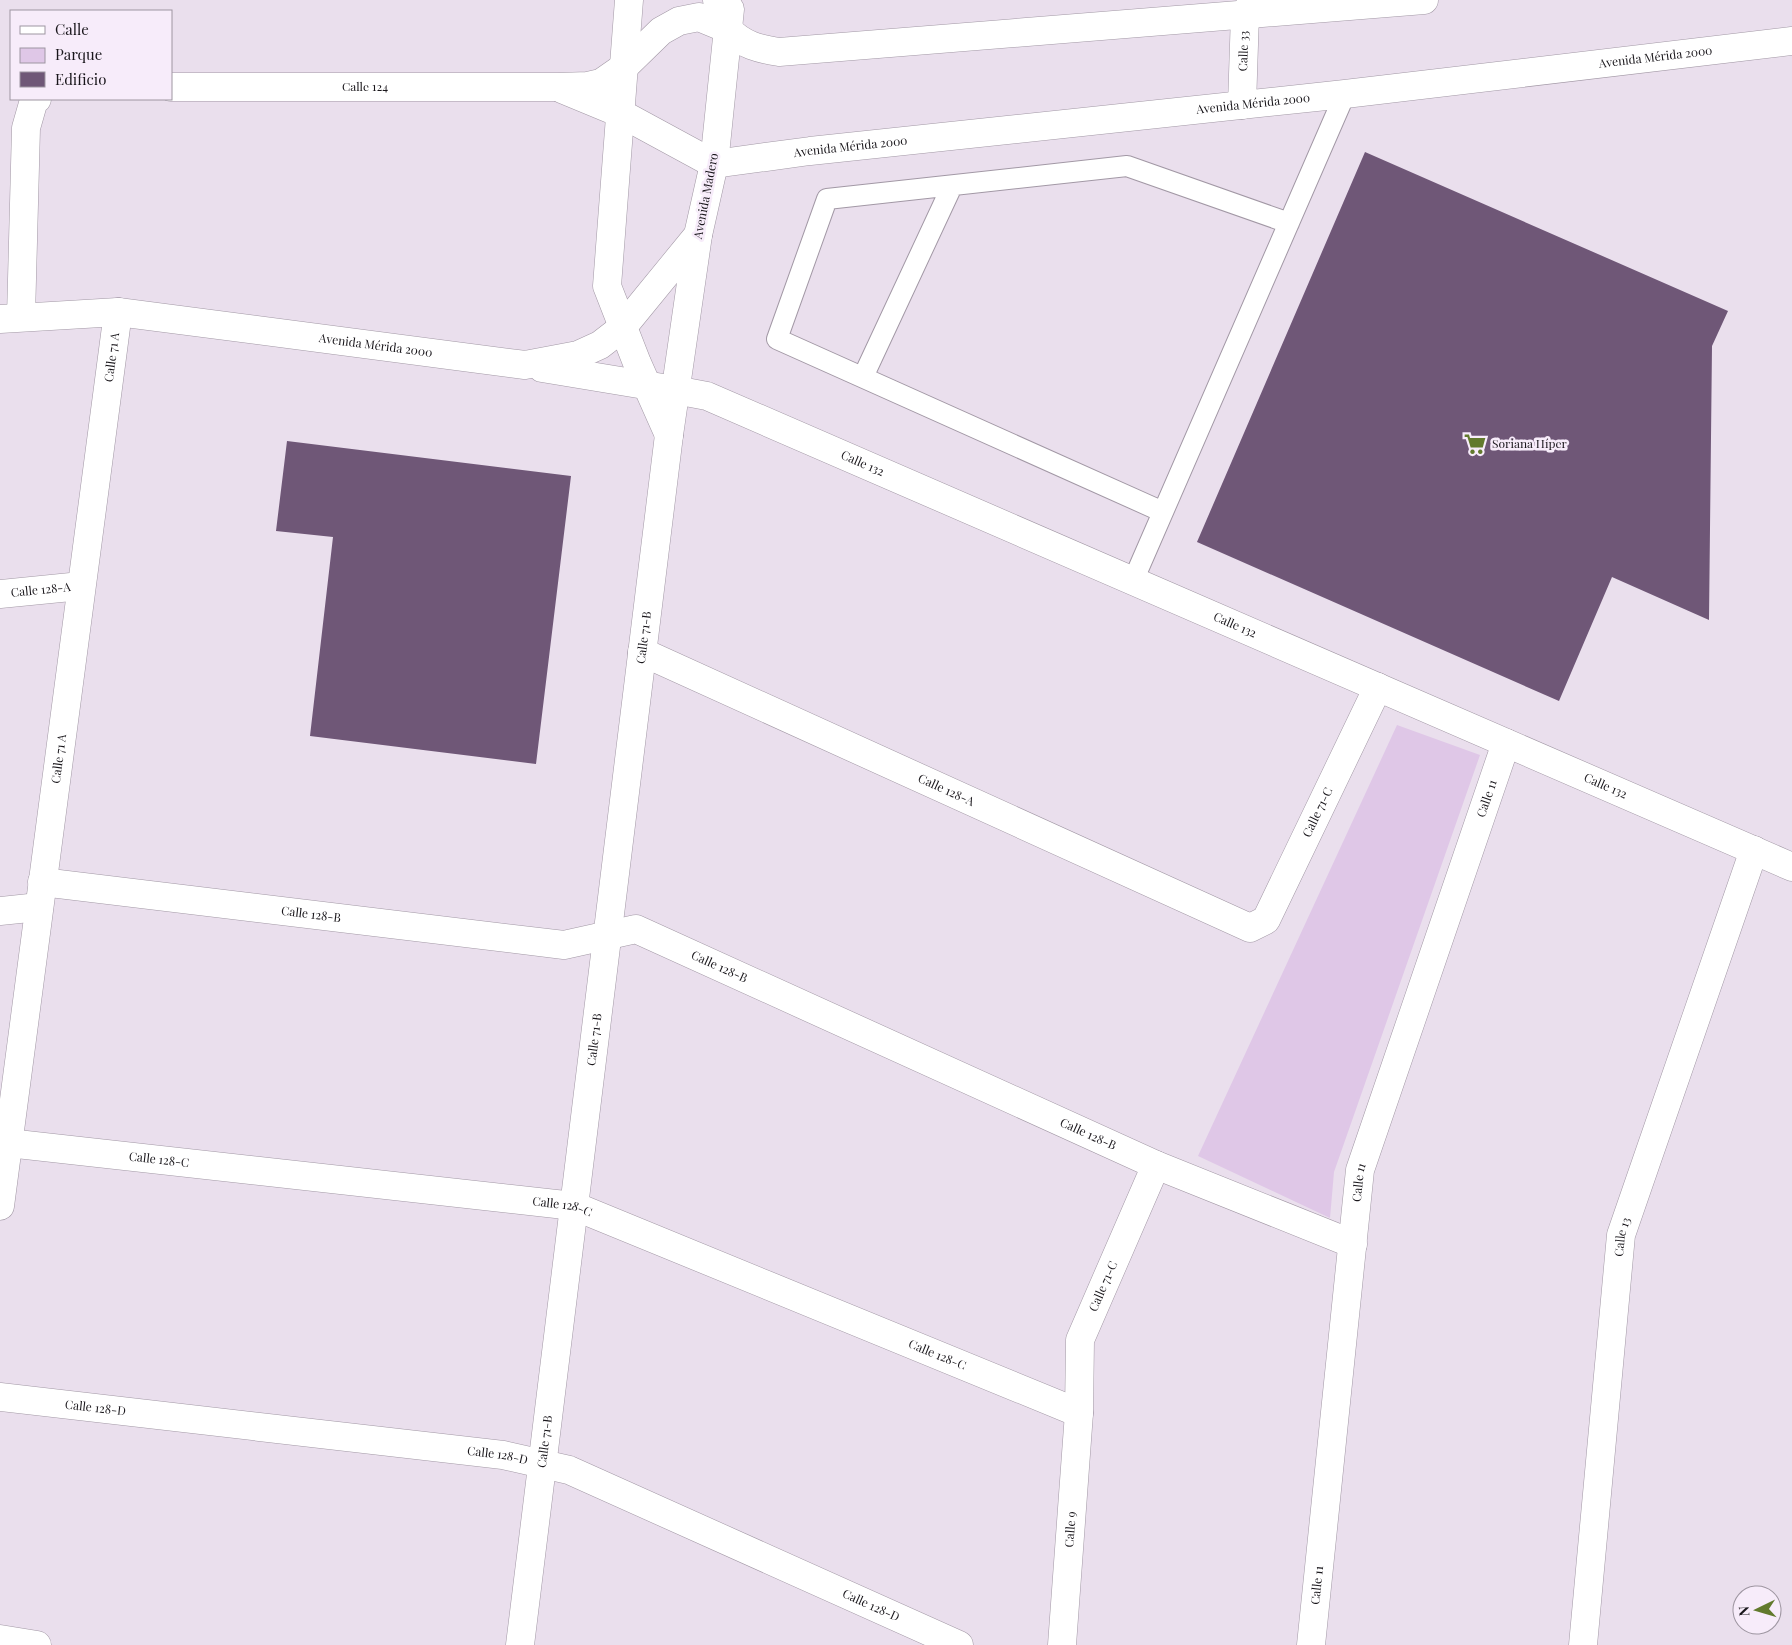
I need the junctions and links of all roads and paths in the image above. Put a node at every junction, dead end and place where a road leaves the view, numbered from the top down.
1 (629, 0) edge
2 (717, 0) edge
3 (731, 0) edge
4 (1424, 0) edge
5 (1249, 7) edge
6 (728, 29) junction
7 (1792, 41) edge
8 (624, 67) junction
9 (172, 87) edge
10 (558, 87) junction
11 (1345, 94) junction
12 (35, 100) edge
13 (1242, 105) junction
14 (620, 113) junction
15 (714, 164) junction
16 (952, 186) junction
17 (1289, 223) junction
18 (698, 235) junction
19 (118, 312) junction
20 (10, 318) edge
21 (622, 328) junction
22 (525, 365) junction
23 (863, 377) junction
24 (647, 386) junction
25 (675, 390) junction
26 (669, 435) junction
27 (1163, 512) junction
28 (1133, 581) junction
29 (81, 586) junction
30 (0, 594) edge
31 (642, 652) junction
32 (1378, 687) junction
33 (1506, 743) junction
34 (1754, 850) junction
35 (1792, 867) edge
36 (41, 895) junction
37 (0, 911) edge
38 (1250, 928) joint
39 (607, 936) junction
40 (8, 1143) junction
41 (1156, 1165) junction
42 (0, 1206) edge
43 (574, 1206) junction
44 (1353, 1244) junction
45 (0, 1397) edge
46 (1079, 1414) junction
47 (542, 1464) junction
48 (917, 1637) edge
49 (0, 1639) edge
50 (37, 1645) edge
51 (520, 1645) edge
52 (959, 1645) edge
53 (1062, 1645) edge
54 (1311, 1645) edge
55 (1583, 1645) edge

1 - 8 street
2 - 6 street
3 - 6 street, Avenida Madero
4 - 5 street
5 - 6 street
5 - 13 street, Calle 33
6 - 8 street, Calle 124
6 - 15 street, Avenida Madero
7 - 11 street, Avenida Mérida 2000
8 - 10 street, Calle 124
8 - 14 street
9 - 10 street, Calle 124
10 - 14 street, Calle 124
11 - 13 street, Avenida Mérida 2000
11 - 17 lane
12 - 20 street
13 - 15 street, Avenida Mérida 2000
14 - 15 street, Calle 124
14 - 21 street
15 - 18 street, Avenida Madero
16 - 17 lane
16 - 23 lane
16 - 23 lane
17 - 27 lane
18 - 21 street, Avenida Mérida 2000
18 - 25 street, Avenida Madero
19 - 20 street, Avenida Mérida 2000
19 - 22 street, Avenida Mérida 2000
19 - 29 street, Calle 71 A
21 - 22 street, Avenida Mérida 2000
21 - 24 street
22 - 24 street, Calle 132
23 - 27 lane
24 - 25 street, Calle 132
24 - 26 street
25 - 26 street, Calle 71-B
25 - 28 street, Calle 132
26 - 31 street, Calle 71-B
27 - 28 lane
28 - 32 street, Calle 132
29 - 30 street, Calle 128-A
29 - 36 street, Calle 71 A
31 - 38 street, Calle 128-A
31 - 39 street, Calle 71-B
32 - 33 street, Calle 132
32 - 38 street, Calle 71-C
33 - 34 street, Calle 132
33 - 44 street, Calle 11
34 - 35 street, Calle 132
34 - 55 street, Calle 13
36 - 37 street, Calle 128-B
36 - 39 street, Calle 128-B
36 - 40 street, Calle 71 A
39 - 41 street, Calle 128-B
39 - 43 street, Calle 71-B
40 - 42 street, Calle 71 A
40 - 43 street, Calle 128-C
41 - 44 street, Calle 128-B
41 - 46 street, Calle 71-C
43 - 46 street, Calle 128-C
43 - 47 street, Calle 71-B
44 - 54 street, Calle 11
45 - 47 street, Calle 128-D
46 - 53 street, Calle 9
47 - 48 street, Calle 128-D
47 - 51 street, Calle 71-B
48 - 52 street, Calle 128-D
49 - 50 street

